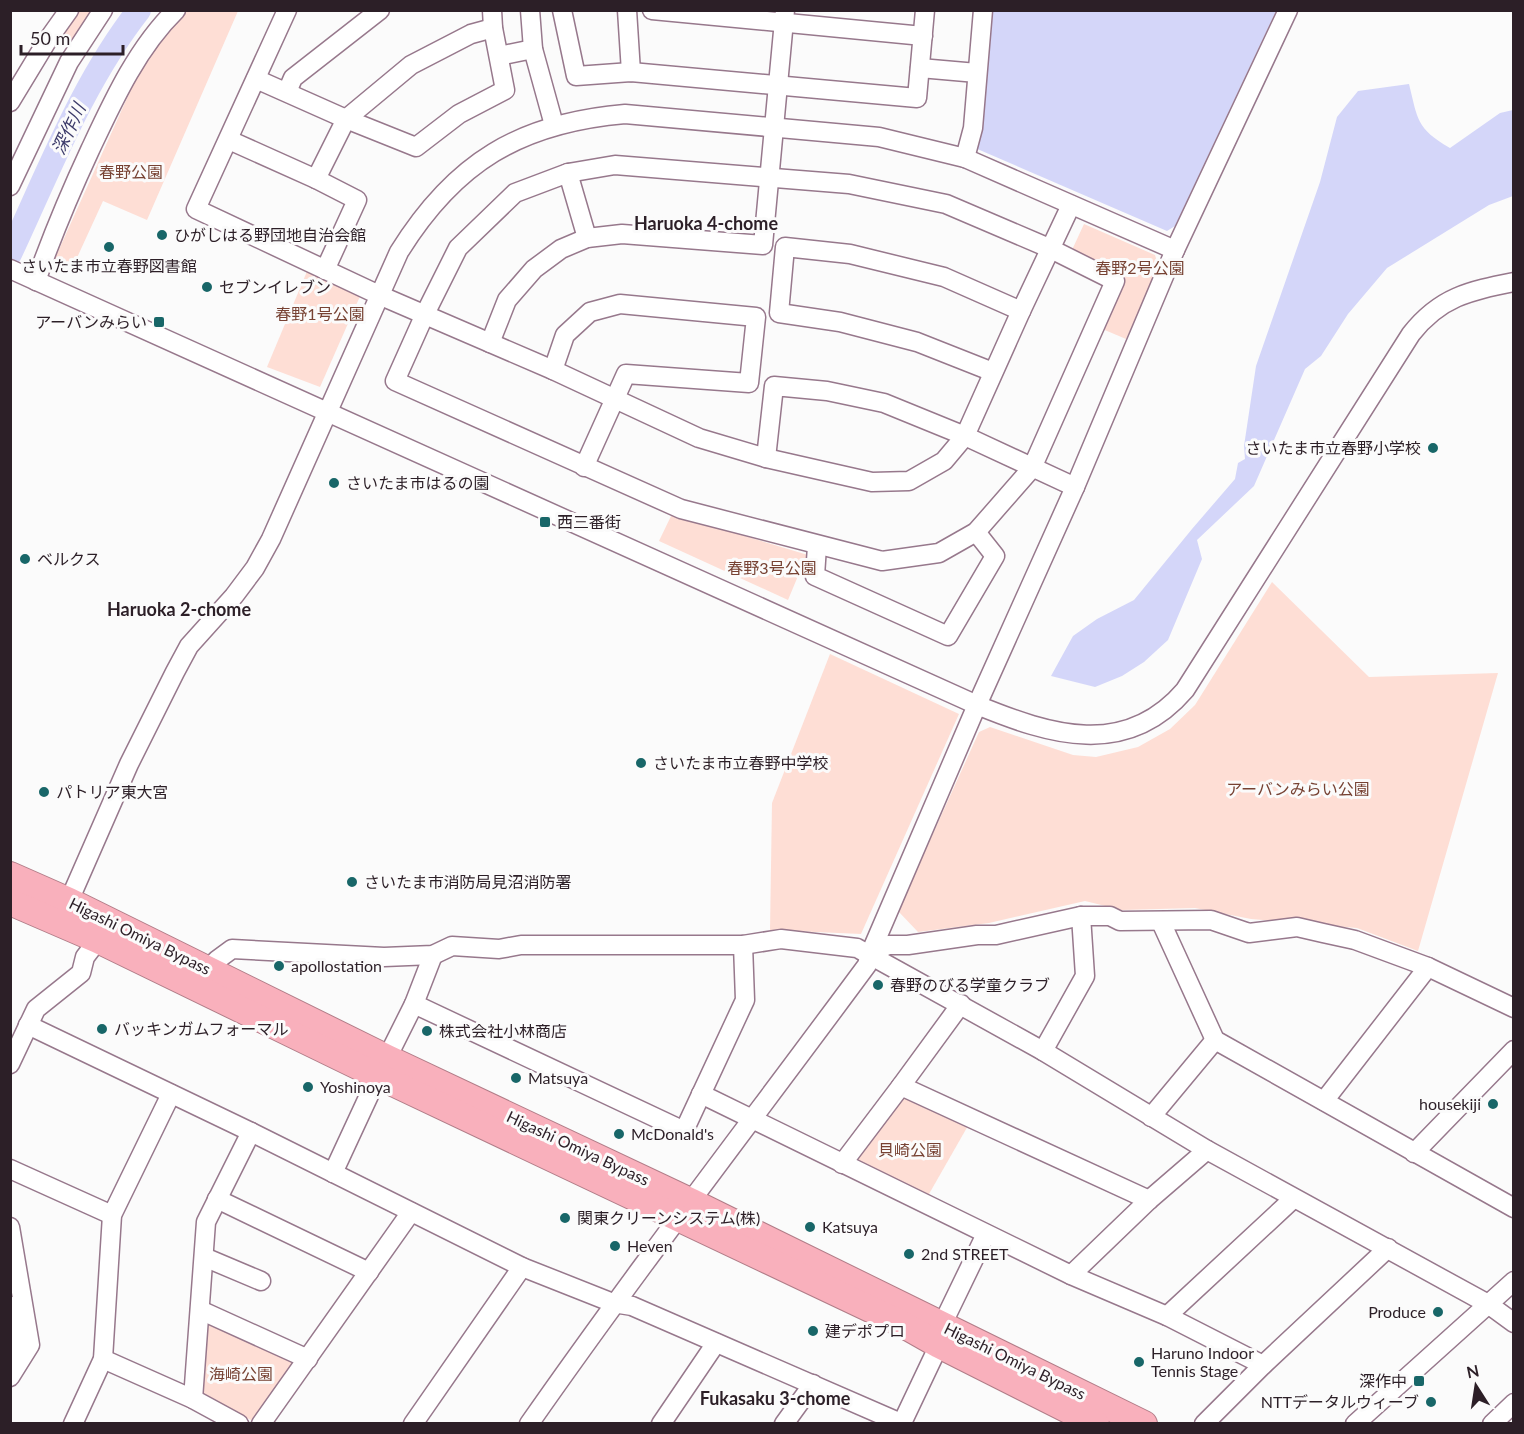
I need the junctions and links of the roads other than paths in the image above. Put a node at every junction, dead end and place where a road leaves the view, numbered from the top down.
1 (69, 10) edge
2 (103, 10) edge
3 (176, 10) edge
4 (287, 10) edge
5 (380, 10) edge
6 (530, 10) edge
7 (562, 10) edge
8 (627, 10) edge
9 (652, 10) edge
10 (925, 10) edge
11 (983, 10) edge
12 (1288, 10) edge
13 (785, 16) edge
14 (493, 19) edge
15 (922, 36) junction
16 (533, 49) junction
17 (499, 56) junction
18 (920, 68) junction
19 (630, 72) junction
20 (977, 73) junction
21 (256, 79) junction
22 (778, 84) junction
23 (287, 92) junction
24 (10, 102) edge
25 (346, 119) junction
26 (554, 125) junction
27 (774, 129) junction
28 (229, 140) junction
29 (965, 158) junction
30 (568, 173) junction
31 (770, 177) junction
32 (316, 179) junction
33 (10, 186) edge
34 (1071, 205) junction
35 (587, 238) junction
36 (1049, 248) junction
37 (1175, 250) junction
38 (10, 269) edge
39 (325, 270) junction
40 (32, 279) junction
41 (1514, 282) edge
42 (379, 296) junction
43 (1021, 311) junction
44 (425, 314) junction
45 (490, 343) junction
46 (553, 370) junction
47 (993, 372) junction
48 (614, 399) junction
49 (327, 412) junction
50 (965, 436) junction
51 (766, 458) junction
52 (584, 466) junction
53 (1032, 468) junction
54 (1075, 488) junction
55 (976, 532) junction
56 (817, 546) junction
57 (977, 705) junction
58 (10, 875) edge
59 (10, 902) edge
60 (64, 912) junction
61 (1081, 916) junction
62 (1161, 922) junction
63 (98, 939) junction
64 (743, 945) junction
65 (870, 954) junction
66 (433, 955) junction
67 (1428, 967) junction
68 (208, 969) junction
69 (414, 1004) junction
70 (961, 1004) junction
71 (1514, 1008) edge
72 (28, 1025) junction
73 (1215, 1040) junction
74 (1514, 1050) edge
75 (1043, 1051) junction
76 (10, 1064) edge
77 (383, 1067) junction
78 (902, 1086) junction
79 (701, 1094) junction
80 (171, 1095) junction
81 (1324, 1101) junction
82 (1151, 1117) junction
83 (752, 1120) junction
84 (251, 1132) junction
85 (1207, 1150) junction
86 (1414, 1153) junction
87 (842, 1164) junction
88 (10, 1169) edge
89 (333, 1173) junction
90 (1293, 1198) junction
91 (217, 1199) junction
92 (1149, 1200) junction
93 (1514, 1208) edge
94 (685, 1210) junction
95 (411, 1212) junction
96 (112, 1215) junction
97 (10, 1227) edge
98 (986, 1234) junction
99 (1388, 1248) junction
100 (204, 1257) junction
101 (522, 1267) junction
102 (369, 1272) junction
103 (1071, 1275) junction
104 (261, 1281) dead end
105 (1514, 1281) edge
106 (11, 1303) edge
107 (613, 1303) junction
108 (1488, 1304) junction
109 (200, 1311) junction
110 (1167, 1316) junction
111 (1514, 1323) edge
112 (13, 1324) edge
113 (940, 1335) junction
114 (716, 1343) junction
115 (10, 1354) edge
116 (103, 1359) junction
117 (308, 1359) junction
118 (1263, 1365) junction
119 (10, 1377) edge
120 (813, 1384) junction
121 (193, 1399) junction
122 (1514, 1403) edge
123 (902, 1423) edge
124 (73, 1424) edge
125 (239, 1424) edge
126 (261, 1424) edge
127 (413, 1424) edge
128 (529, 1424) edge
129 (661, 1424) edge
130 (784, 1424) edge
131 (1096, 1424) edge
132 (1144, 1424) edge
133 (1204, 1424) edge
134 (1355, 1424) edge
135 (1492, 1424) edge

1 - 24 street
2 - 33 street
3 - 40 street
4 - 21 street
5 - 23 street
6 - 16 street
7 - 19 street
8 - 19 street
9 - 13 street
10 - 15 street
11 - 20 street
12 - 37 street
13 - 15 street
13 - 22 street
14 - 17 street
14 - 25 street
15 - 18 street
16 - 17 street
16 - 26 street
17 - 25 street
18 - 20 street
18 - 22 street
19 - 22 street
20 - 29 street
21 - 23 street
21 - 28 street
22 - 27 street
23 - 25 street
25 - 32 street
26 - 27 street
26 - 42 street
27 - 29 street
27 - 31 street
28 - 32 street
28 - 39 street
29 - 34 street
30 - 31 street
30 - 35 street
30 - 44 street
31 - 35 street
31 - 36 street
32 - 39 street
34 - 36 street
34 - 37 street
35 - 45 street
36 - 43 street
36 - 53 street
37 - 54 street
38 - 40 street
39 - 42 street
40 - 49 street
41 - 57 street
42 - 44 street
42 - 49 street
43 - 47 street
43 - 47 street
44 - 45 street
44 - 52 street
45 - 46 street
46 - 48 street
46 - 48 street
47 - 50 street
48 - 51 street
48 - 52 street
49 - 57 street
49 - 60 street
50 - 51 street
50 - 51 street
50 - 53 street
52 - 56 street
53 - 54 street
53 - 55 street
54 - 57 street
55 - 56 street
55 - 56 street
57 - 65 street
58 - 60 highway, Higashi Omiya Bypass
59 - 60 highway, Higashi Omiya Bypass
60 - 63 highway, Higashi Omiya Bypass
60 - 68 highway, Higashi Omiya Bypass
61 - 62 street
61 - 65 street
61 - 75 street
62 - 67 street
62 - 73 street
63 - 72 street
63 - 77 highway, Higashi Omiya Bypass
64 - 65 street
64 - 66 street
64 - 79 street
65 - 70 street
65 - 83 street
66 - 68 street
66 - 69 street
67 - 71 street
67 - 81 street
68 - 77 highway, Higashi Omiya Bypass
69 - 77 street
69 - 79 street
70 - 75 street
70 - 78 street
72 - 76 street
72 - 80 street
73 - 81 street
73 - 82 street
74 - 86 street
75 - 82 street
77 - 89 street
77 - 94 highway, Higashi Omiya Bypass
78 - 87 street
78 - 92 street
79 - 83 street
80 - 84 street
80 - 96 street
81 - 86 street
82 - 85 street
83 - 87 street
83 - 94 street
84 - 89 street
84 - 91 street
85 - 90 street
85 - 92 street
86 - 93 street
87 - 98 street
88 - 96 street
89 - 95 street
90 - 99 street
90 - 110 street
91 - 100 street
91 - 102 street
92 - 103 street
94 - 107 street
94 - 113 highway, Higashi Omiya Bypass
95 - 101 street
95 - 102 street
96 - 116 street
97 - 119 street
98 - 103 street
98 - 113 street
99 - 108 street
99 - 118 street
100 - 104 street
100 - 109 street
101 - 107 street
101 - 127 street
102 - 117 street
103 - 110 street
105 - 108 street
106 - 112 street
107 - 114 street
107 - 128 street
108 - 111 street
108 - 134 street
109 - 117 street
109 - 121 street
110 - 118 street
112 - 115 street
113 - 123 street
113 - 131 highway, Higashi Omiya Bypass
113 - 132 highway, Higashi Omiya Bypass
114 - 120 street
114 - 129 street
116 - 121 street
116 - 124 street
117 - 126 street
118 - 133 street
120 - 123 street
120 - 130 street
121 - 125 street
122 - 135 street

